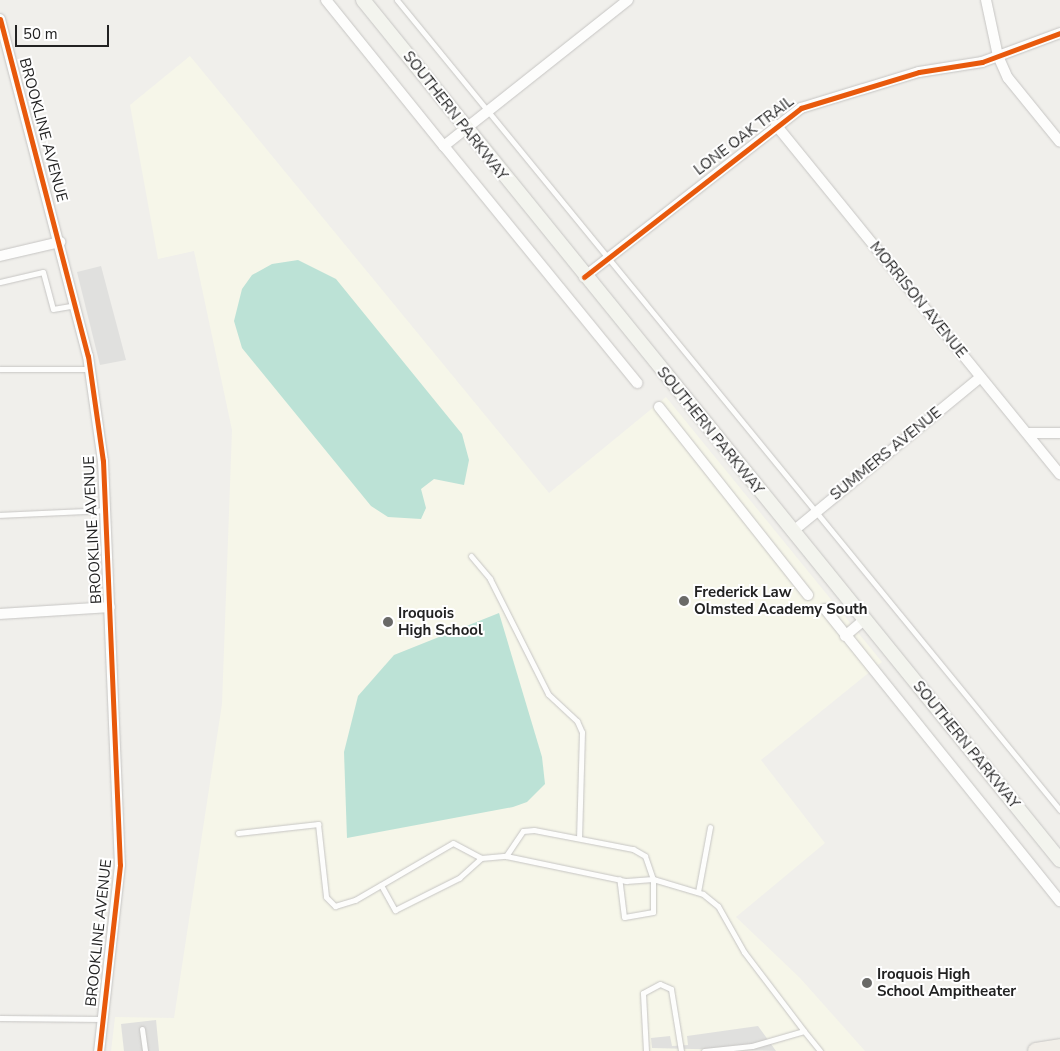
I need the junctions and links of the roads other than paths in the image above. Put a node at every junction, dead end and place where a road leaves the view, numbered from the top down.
1 (326, 0) edge
2 (363, 0) edge
3 (397, 0) edge
4 (628, 0) edge
5 (986, 0) edge
6 (0, 20) edge
7 (1060, 33) edge
8 (998, 56) junction
9 (491, 110) junction
10 (776, 125) junction
11 (466, 131) junction
12 (1060, 142) edge
13 (444, 146) junction
14 (60, 242) junction
15 (0, 256) edge
16 (610, 257) junction
17 (584, 277) junction
18 (0, 282) edge
19 (75, 305) junction
20 (0, 369) edge
21 (90, 369) junction
22 (981, 377) junction
23 (637, 383) dead end
24 (659, 407) dead end
25 (1027, 433) junction
26 (1060, 433) edge
27 (1060, 474) edge
28 (105, 510) junction
29 (816, 512) junction
30 (0, 515) edge
31 (792, 532) junction
32 (472, 556) dead end
33 (808, 595) dead end
34 (110, 607) junction
35 (825, 609) dead end
36 (0, 614) edge
37 (864, 620) junction
38 (845, 636) junction
39 (1060, 810) edge
40 (710, 827) dead end
41 (238, 833) dead end
42 (578, 838) junction
43 (506, 856) junction
44 (481, 858) junction
45 (1060, 860) edge
46 (619, 879) junction
47 (653, 879) junction
48 (382, 885) junction
49 (698, 892) junction
50 (1060, 901) edge
51 (0, 1018) edge
52 (103, 1019) junction
53 (142, 1029) dead end
54 (804, 1031) junction
55 (1060, 1047) edge
56 (99, 1051) edge
57 (145, 1051) edge
58 (646, 1051) edge
59 (681, 1051) edge
60 (704, 1051) edge
61 (820, 1051) edge
62 (1036, 1051) edge

1 - 13 street
2 - 11 main road, SOUTHERN PARKWAY
3 - 9 lane
4 - 9 street
5 - 8 street
6 - 14 street, BROOKLINE AVENUE
7 - 8 street, LONE OAK TRAIL
8 - 10 street, LONE OAK TRAIL
8 - 12 street
9 - 11 street
9 - 16 lane
10 - 16 street, LONE OAK TRAIL
10 - 22 street, MORRISON AVENUE
11 - 13 street
11 - 17 main road, SOUTHERN PARKWAY
13 - 23 street
14 - 15 street
14 - 19 street, BROOKLINE AVENUE
16 - 17 street, LONE OAK TRAIL
16 - 29 lane
17 - 31 main road, SOUTHERN PARKWAY
18 - 19 lane
19 - 21 street, BROOKLINE AVENUE
20 - 21 lane
21 - 28 street, BROOKLINE AVENUE
22 - 25 street, MORRISON AVENUE
22 - 29 street, SUMMERS AVENUE
24 - 33 street
25 - 26 street
25 - 27 street, MORRISON AVENUE
28 - 30 lane
28 - 34 street, BROOKLINE AVENUE
29 - 31 street, SUMMERS AVENUE
29 - 39 lane
31 - 37 main road, SOUTHERN PARKWAY
32 - 42 lane
34 - 36 street
34 - 52 street, BROOKLINE AVENUE
35 - 38 street
37 - 38 street
37 - 45 main road, SOUTHERN PARKWAY
38 - 50 street
40 - 49 lane
41 - 48 lane
42 - 43 lane
42 - 47 lane
43 - 44 lane
43 - 46 lane
44 - 48 lane
44 - 48 lane
46 - 47 lane
46 - 47 lane
47 - 49 lane
49 - 54 lane
51 - 52 lane
52 - 56 street, BROOKLINE AVENUE
53 - 57 lane
54 - 60 lane
54 - 61 lane
55 - 62 main road
58 - 59 lane

